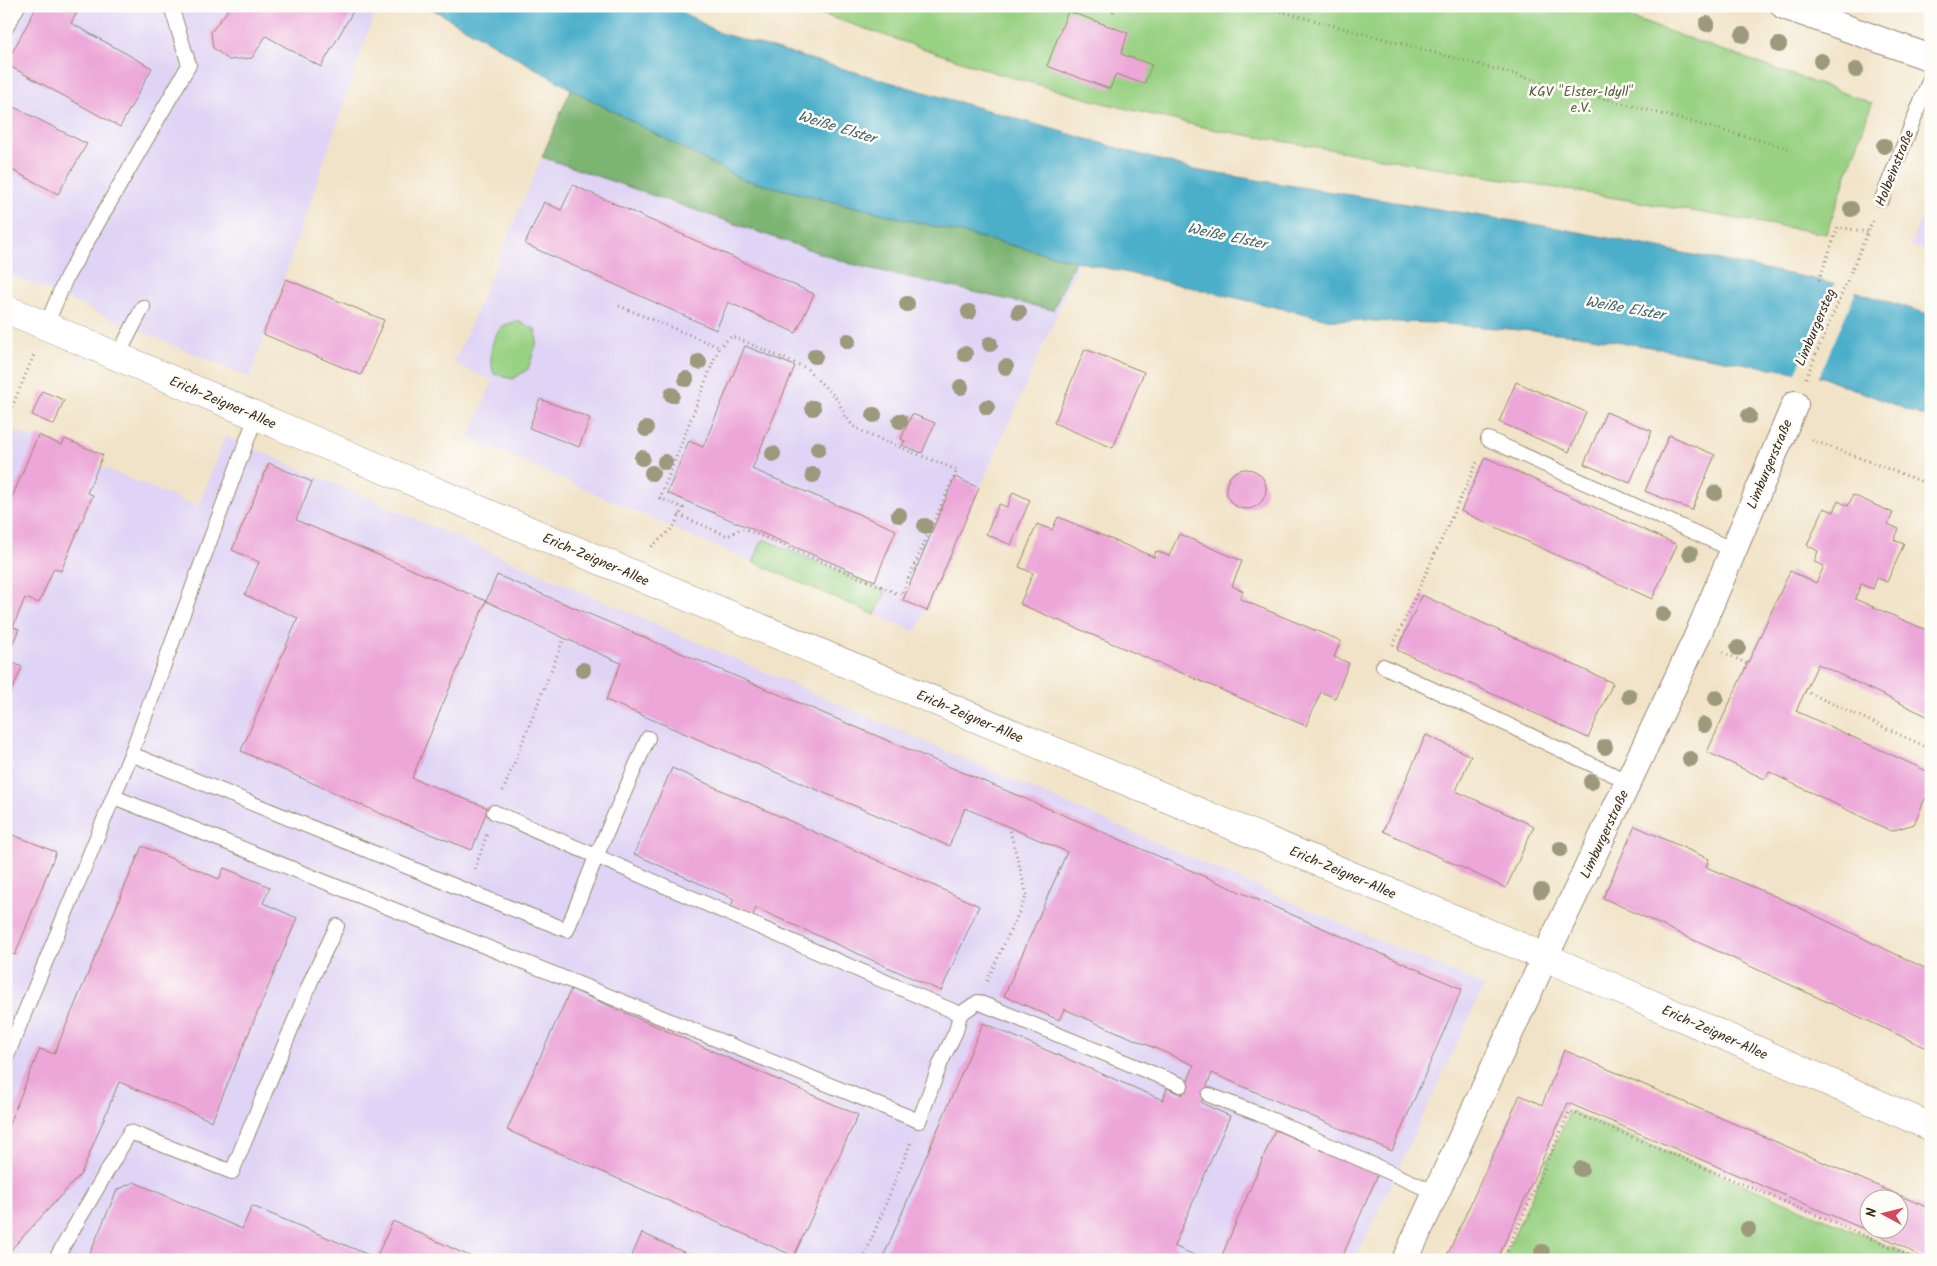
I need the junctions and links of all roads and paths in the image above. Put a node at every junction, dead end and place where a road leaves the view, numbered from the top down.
1 (18, 6) edge
2 (171, 6) edge
3 (1115, 6) edge
4 (1261, 6) edge
5 (1784, 6) edge
6 (1113, 12) dead end
7 (6, 28) edge
8 (1931, 58) edge
9 (1931, 76) edge
10 (1788, 148) dead end
11 (1882, 199) joint
12 (1868, 232) junction
13 (1856, 260) joint
14 (1819, 280) dead end
15 (619, 306) dead end
16 (143, 307) dead end
17 (6, 309) edge
18 (46, 326) junction
19 (719, 347) junction
20 (117, 357) junction
21 (1795, 404) joint
22 (256, 416) junction
23 (6, 421) edge
24 (1784, 430) junction
25 (1488, 439) joint
26 (1931, 485) edge
27 (680, 515) junction
28 (674, 528) dead end
29 (1733, 550) junction
30 (564, 638) dead end
31 (1383, 666) joint
32 (1805, 691) dead end
33 (648, 738) dead end
34 (1931, 750) edge
35 (131, 754) junction
36 (1629, 782) junction
37 (114, 797) junction
38 (494, 812) junction
39 (1009, 827) dead end
40 (596, 857) junction
41 (467, 892) junction
42 (337, 926) dead end
43 (1545, 957) junction
44 (978, 1002) junction
45 (960, 1014) junction
46 (6, 1058) edge
47 (1180, 1085) dead end
48 (1209, 1095) dead end
49 (919, 1121) junction
50 (1931, 1127) edge
51 (1436, 1193) junction
52 (55, 1260) edge
53 (863, 1260) edge
54 (1405, 1260) edge
55 (1503, 1260) edge
56 (1915, 1260) edge

1 - 7 lane
2 - 18 lane
3 - 6 path
4 - 10 path
5 - 8 street
9 - 11 lane, Holbeinstraße
11 - 12 path, Holbeinstraße
12 - 13 path, Holbeinstraße
12 - 14 path
13 - 21 path, Limburgersteg
15 - 19 path
16 - 20 lane
17 - 18 street, Erich-Zeigner-Allee
18 - 20 street, Erich-Zeigner-Allee
18 - 23 path
19 - 27 path
19 - 27 path
20 - 22 street, Erich-Zeigner-Allee
21 - 24 street, Limburgerstraße
22 - 35 lane
22 - 43 street, Erich-Zeigner-Allee
24 - 26 path
24 - 29 street, Limburgerstraße
25 - 29 lane
25 - 31 path
27 - 28 path
29 - 36 street, Limburgerstraße
30 - 38 path
31 - 36 lane
32 - 34 path
33 - 40 lane
35 - 37 lane
35 - 41 lane
36 - 43 street, Limburgerstraße
37 - 46 lane
37 - 49 lane
38 - 40 lane
38 - 41 path
39 - 44 path
40 - 41 lane
40 - 45 lane
42 - 52 lane
43 - 50 street, Erich-Zeigner-Allee
43 - 51 street, Limburgerstraße
44 - 45 lane
44 - 47 lane
45 - 49 lane
48 - 51 lane
49 - 53 path
51 - 54 street, Limburgerstraße
55 - 56 path

